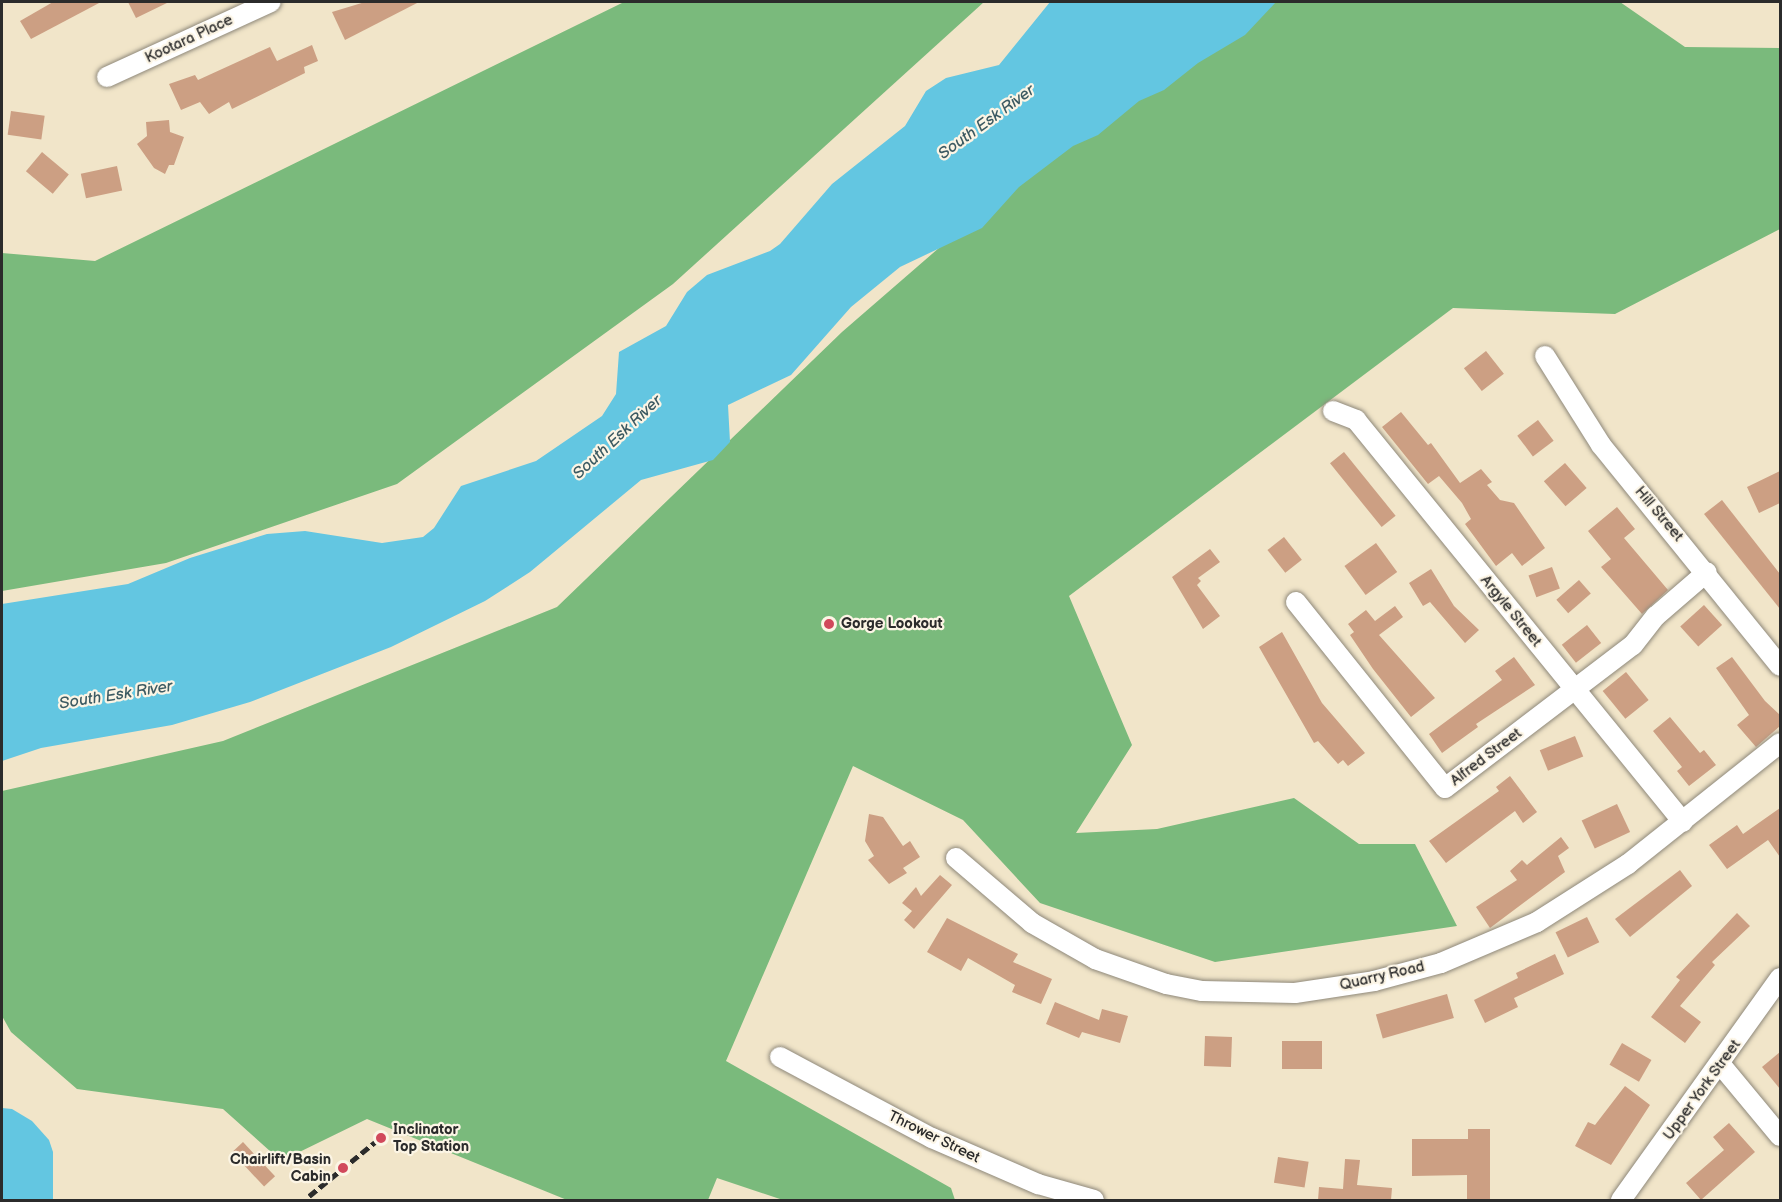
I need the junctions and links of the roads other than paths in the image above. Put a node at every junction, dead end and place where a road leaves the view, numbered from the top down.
1 (271, 2) edge
2 (107, 77) dead end
3 (1545, 356) dead end
4 (1333, 411) dead end
5 (1707, 573) junction
6 (1296, 602) dead end
7 (1780, 666) edge
8 (1574, 690) junction
9 (1780, 743) edge
10 (1683, 822) junction
11 (956, 858) dead end
12 (1780, 978) edge
13 (780, 1057) dead end
14 (1721, 1065) junction
15 (1780, 1136) edge
16 (1094, 1200) edge
17 (1622, 1200) edge

1 - 2 street, Kootara Place
3 - 5 street, Hill Street
4 - 8 street, Argyle Street
5 - 7 street, Hill Street
5 - 8 street, Alfred Street
6 - 8 street, Alfred Street
8 - 10 street, Argyle Street
9 - 10 street, Quarry Road
10 - 11 street, Quarry Road
12 - 14 street, Upper York Street
13 - 16 street, Thrower Street
14 - 15 street
14 - 17 street, Upper York Street

